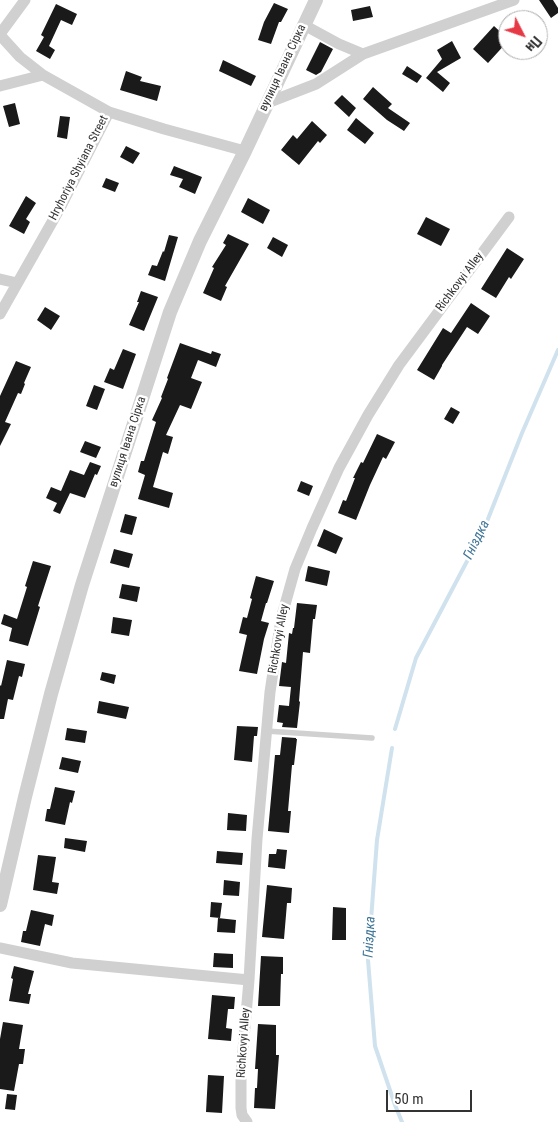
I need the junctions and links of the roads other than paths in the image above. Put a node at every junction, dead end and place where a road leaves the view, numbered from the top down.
1 (25, 0) edge
2 (316, 0) edge
3 (514, 0) edge
4 (304, 24) junction
5 (0, 35) edge
6 (363, 54) junction
7 (43, 75) junction
8 (0, 86) edge
9 (267, 103) junction
10 (109, 112) junction
11 (245, 151) junction
12 (509, 217) dead end
13 (0, 279) edge
14 (17, 283) junction
15 (0, 314) edge
16 (266, 731) junction
17 (372, 738) dead end
18 (0, 905) edge
19 (0, 948) edge
20 (249, 980) junction
21 (247, 1122) edge

1 - 5 street
2 - 4 street, вулиця Івана Сірка
3 - 6 street
4 - 6 street
4 - 9 street, вулиця Івана Сірка
5 - 7 street, Hryhoriya Shyiana Street
6 - 9 street
7 - 8 street
7 - 10 street, Hryhoriya Shyiana Street
9 - 11 street, вулиця Івана Сірка
10 - 11 street
10 - 14 street, Hryhoriya Shyiana Street
11 - 18 street, вулиця Івана Сірка
12 - 16 street, Richkovyi Alley
13 - 14 street
14 - 15 street, Hryhoriya Shyiana Street
16 - 17 lane
16 - 20 street, Richkovyi Alley
19 - 20 street
20 - 21 street, Richkovyi Alley

